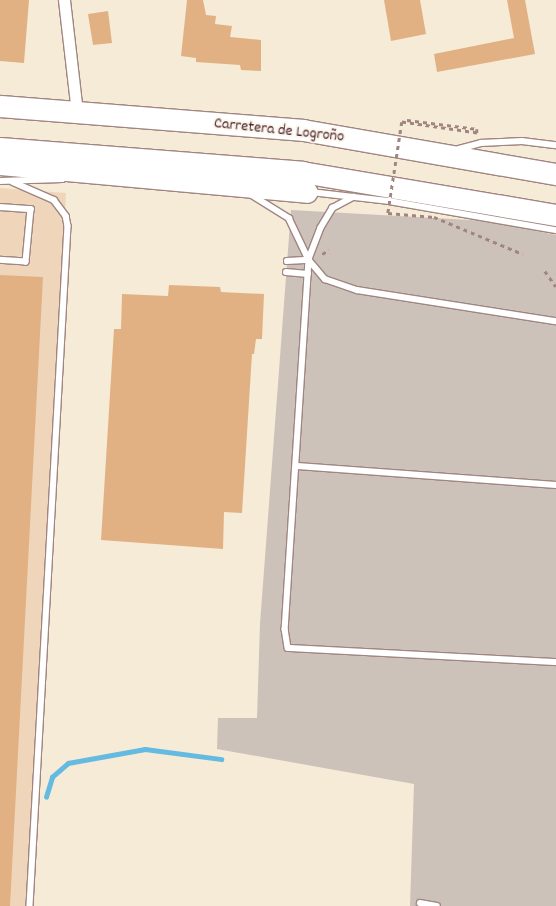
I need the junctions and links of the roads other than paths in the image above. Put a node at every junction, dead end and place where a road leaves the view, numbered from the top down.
1 (64, 0) edge
2 (0, 106) edge
3 (77, 112) junction
4 (556, 145) edge
5 (0, 148) edge
6 (439, 154) junction
7 (0, 164) edge
8 (556, 174) edge
9 (68, 179) dead end
10 (78, 180) dead end
11 (0, 181) edge
12 (13, 182) junction
13 (248, 192) junction
14 (307, 192) junction
15 (354, 197) junction
16 (0, 206) edge
17 (556, 215) edge
18 (556, 230) edge
19 (0, 260) edge
20 (309, 260) junction
21 (287, 261) dead end
22 (286, 272) dead end
23 (308, 274) junction
24 (556, 321) edge
25 (297, 466) junction
26 (556, 485) edge
27 (556, 662) edge
28 (420, 903) dead end
29 (30, 906) edge
30 (438, 906) edge

1 - 3 street
2 - 3 highway, Carretera de Logroño
3 - 6 highway, Carretera de Logroño
4 - 6 lane
5 - 17 highway
6 - 8 highway, Carretera de Logroño
7 - 14 highway
9 - 12 lane
10 - 13 lane
11 - 12 lane
12 - 29 lane
13 - 14 lane
13 - 20 lane
14 - 15 lane
15 - 18 lane
15 - 20 lane
16 - 19 lane
20 - 21 lane
20 - 23 lane
20 - 24 lane
22 - 23 lane
23 - 25 lane
25 - 26 lane
25 - 27 lane
28 - 30 lane

